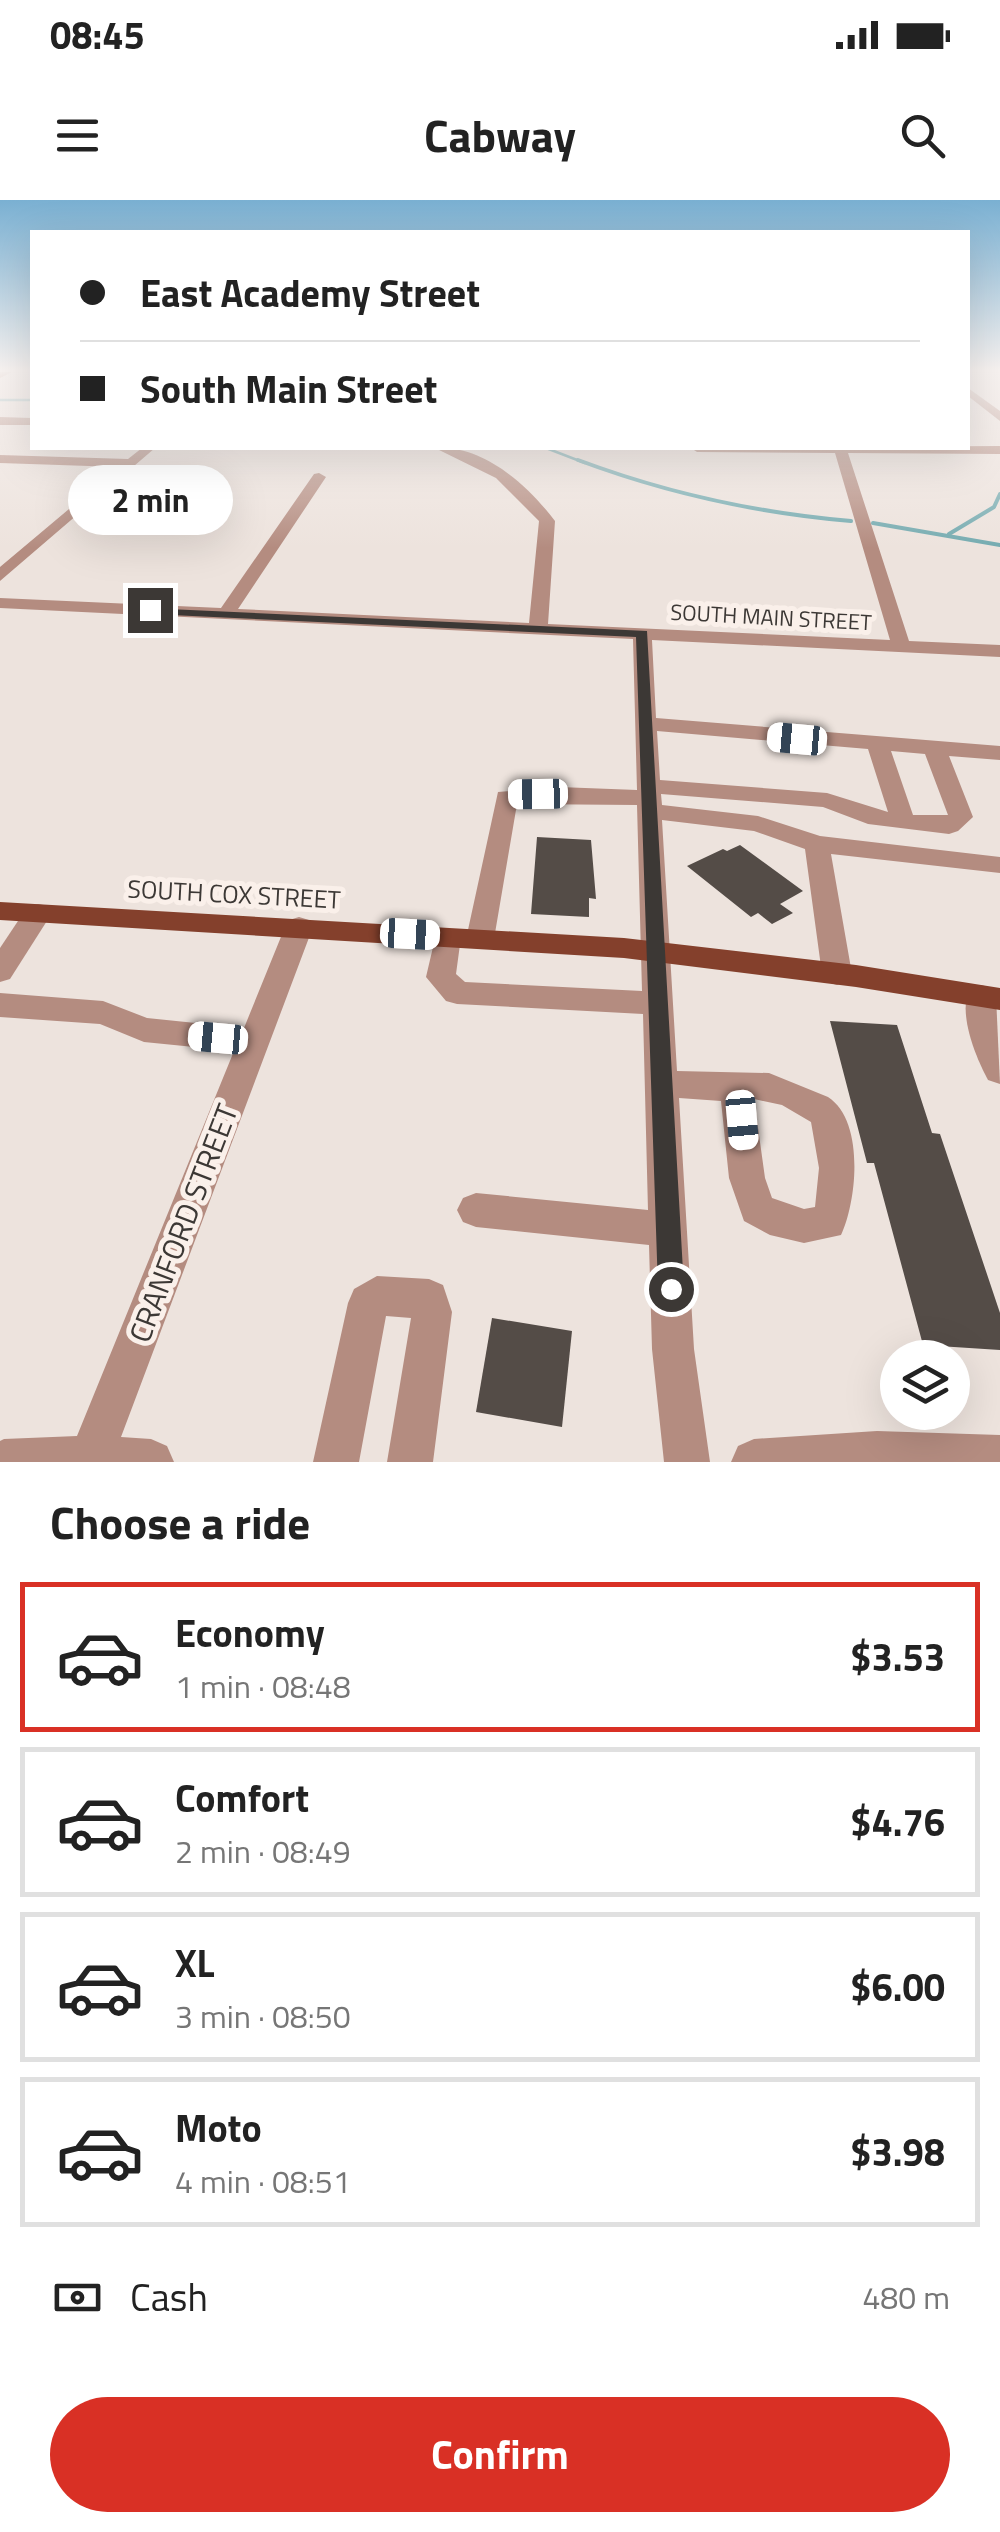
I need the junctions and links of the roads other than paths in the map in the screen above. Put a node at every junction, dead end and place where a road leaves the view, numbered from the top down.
1 (147, 450) edge
2 (466, 450) edge
3 (834, 450) edge
4 (970, 450) edge
5 (1000, 450) edge
6 (0, 459) edge
7 (132, 463) junction
8 (319, 478) dead end
9 (0, 576) edge
10 (0, 603) edge
11 (226, 614) junction
12 (538, 629) junction
13 (642, 634) junction
14 (901, 646) junction
15 (1000, 651) edge
16 (646, 724) junction
17 (878, 746) junction
18 (935, 749) junction
19 (1000, 752) edge
20 (649, 798) junction
21 (904, 823) junction
22 (817, 844) junction
23 (1000, 865) edge
24 (0, 911) edge
25 (38, 913) junction
26 (299, 928) junction
27 (447, 937) junction
28 (480, 939) junction
29 (656, 952) junction
30 (0, 971) edge
31 (837, 974) junction
32 (990, 997) edge
33 (658, 1003) junction
34 (0, 1005) edge
35 (254, 1041) junction
36 (1000, 1071) edge
37 (662, 1083) junction
38 (736, 1089) dead end
39 (476, 1210) dead end
40 (668, 1228) junction
41 (1000, 1458) edge
42 (809, 1459) edge
43 (90, 1460) edge
44 (4, 1462) edge
45 (151, 1462) edge
46 (336, 1462) edge
47 (410, 1462) edge
48 (687, 1462) edge
49 (754, 1462) edge

1 - 7 street
2 - 12 street
3 - 14 street
4 - 5 street
6 - 7 street
7 - 9 street
8 - 11 street
10 - 11 street, SOUTH MAIN STREET
11 - 12 street, SOUTH MAIN STREET
12 - 13 street, SOUTH MAIN STREET
13 - 14 street, SOUTH MAIN STREET
13 - 16 street
14 - 15 street, SOUTH MAIN STREET
16 - 17 street
16 - 20 street
17 - 18 street
17 - 21 street
18 - 19 street
18 - 21 street
20 - 21 street
20 - 22 street
20 - 28 street
20 - 29 street
22 - 23 street
22 - 31 street
24 - 25 main road, SOUTH COX STREET
25 - 26 main road, SOUTH COX STREET
25 - 30 street
26 - 27 main road, SOUTH COX STREET
26 - 35 street, CRANFORD STREET
27 - 28 main road, SOUTH COX STREET
27 - 33 street
28 - 29 main road, SOUTH COX STREET
29 - 31 main road, SOUTH COX STREET
29 - 33 street
31 - 32 main road, SOUTH COX STREET
32 - 36 street
33 - 37 street
34 - 35 street
35 - 43 street, CRANFORD STREET
37 - 38 street
37 - 40 street
39 - 40 street
40 - 48 street
41 - 42 street
42 - 49 street
43 - 44 street
43 - 45 street
46 - 47 street

